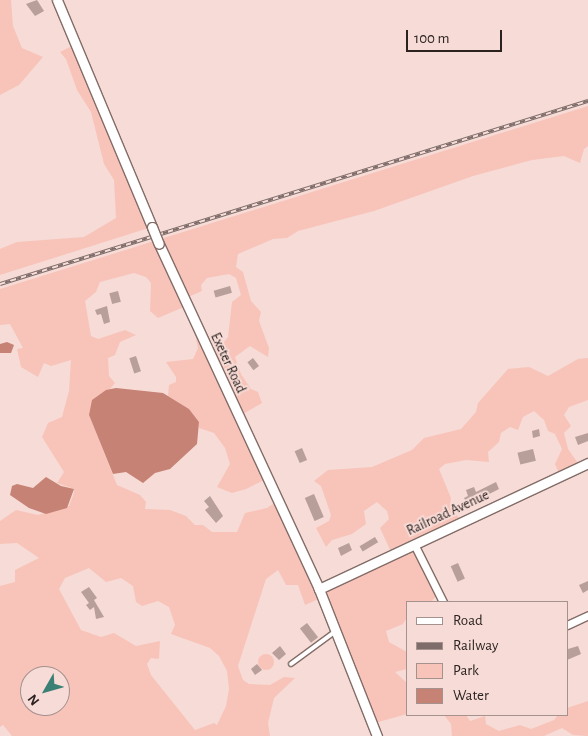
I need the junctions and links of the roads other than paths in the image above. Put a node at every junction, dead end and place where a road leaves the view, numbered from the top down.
1 (57, 0) edge
2 (588, 463) edge
3 (414, 544) junction
4 (319, 589) junction
5 (442, 601) edge
6 (588, 615) edge
7 (568, 625) edge
8 (336, 631) junction
9 (291, 664) dead end
10 (377, 736) edge

1 - 4 street, Exeter Road, bridge
2 - 3 street, Railroad Avenue
3 - 4 street, Railroad Avenue
3 - 5 street
4 - 8 street, Exeter Road
6 - 7 street
8 - 9 lane
8 - 10 street, Exeter Road

